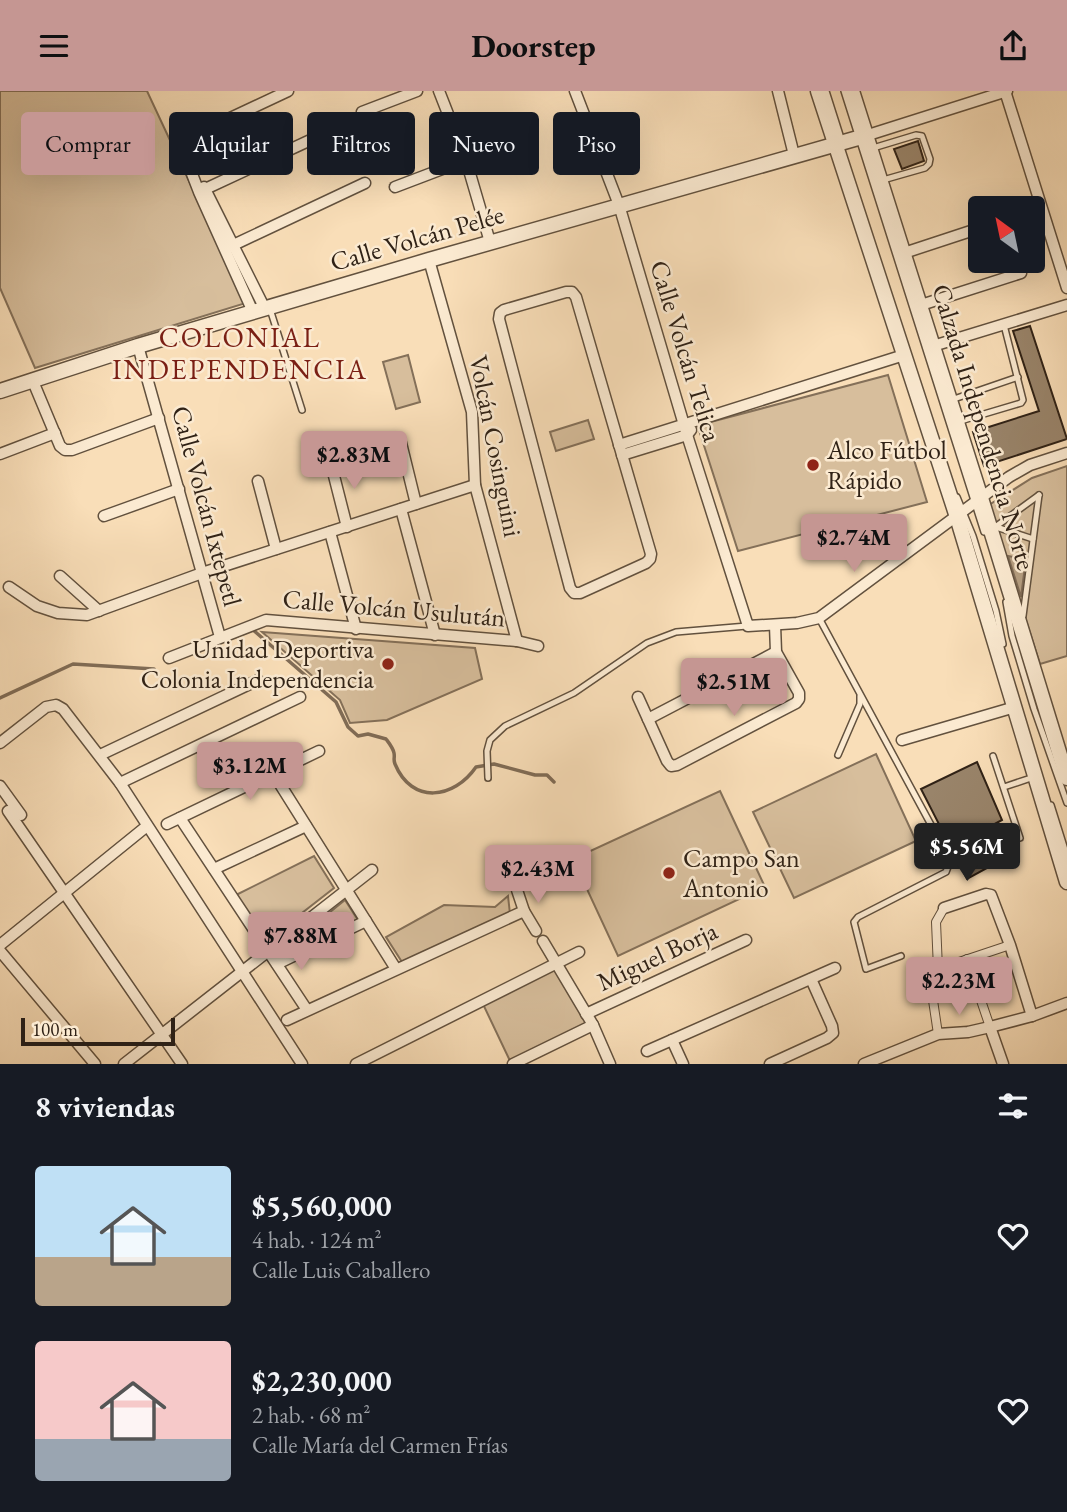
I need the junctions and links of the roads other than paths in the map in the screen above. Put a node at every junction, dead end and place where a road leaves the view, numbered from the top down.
1 (288, 91) edge
2 (417, 91) edge
3 (439, 91) edge
4 (575, 91) edge
5 (778, 91) edge
6 (818, 91) edge
7 (826, 91) edge
8 (844, 91) edge
9 (852, 91) edge
10 (1006, 91) edge
11 (362, 112) dead end
12 (447, 112) edge
13 (904, 124) junction
14 (907, 138) junction
15 (307, 142) edge
16 (853, 142) junction
17 (794, 155) junction
18 (429, 174) edge
19 (470, 175) edge
20 (880, 181) junction
21 (365, 183) dead end
22 (395, 187) dead end
23 (202, 191) junction
24 (619, 205) junction
25 (968, 233) edge
26 (490, 242) junction
27 (229, 247) junction
28 (904, 253) junction
29 (429, 260) junction
30 (1021, 273) dead end
31 (1067, 288) edge
32 (921, 305) junction
33 (1067, 305) edge
34 (262, 309) junction
35 (1004, 324) junction
36 (138, 346) junction
37 (933, 346) junction
38 (904, 355) junction
39 (1017, 377) junction
40 (32, 379) junction
41 (0, 391) edge
42 (950, 400) junction
43 (302, 410) dead end
44 (159, 418) junction
45 (957, 422) junction
46 (686, 429) junction
47 (55, 433) junction
48 (400, 439) dead end
49 (620, 450) junction
50 (1067, 453) edge
51 (0, 454) edge
52 (331, 464) dead end
53 (258, 481) dead end
54 (475, 485) junction
55 (179, 489) junction
56 (978, 500) junction
57 (416, 504) junction
58 (401, 509) junction
59 (960, 514) junction
60 (104, 516) dead end
61 (347, 527) junction
62 (994, 529) junction
63 (330, 532) junction
64 (1033, 539) junction
65 (276, 549) junction
66 (202, 573) junction
67 (60, 576) dead end
68 (9, 587) dead end
69 (99, 611) junction
70 (819, 618) junction
71 (775, 625) junction
72 (748, 626) junction
73 (1021, 628) junction
74 (356, 629) junction
75 (435, 635) junction
76 (220, 637) junction
77 (517, 641) junction
78 (538, 646) dead end
79 (776, 652) junction
80 (169, 658) dead end
81 (258, 680) dead end
82 (860, 695) junction
83 (300, 697) dead end
84 (638, 697) dead end
85 (1015, 708) junction
86 (648, 719) junction
87 (902, 740) dead end
88 (0, 743) edge
89 (319, 751) dead end
90 (100, 755) junction
91 (838, 755) dead end
92 (993, 756) dead end
93 (273, 773) junction
94 (1037, 777) junction
95 (488, 778) dead end
96 (1067, 778) edge
97 (120, 783) junction
98 (0, 786) edge
99 (1004, 787) junction
100 (1067, 803) edge
101 (8, 811) dead end
102 (21, 815) dead end
103 (180, 818) junction
104 (167, 824) dead end
105 (147, 825) junction
106 (306, 826) junction
107 (1020, 838) dead end
108 (1067, 856) edge
109 (214, 869) junction
110 (372, 870) dead end
111 (1067, 882) edge
112 (346, 890) junction
113 (517, 890) dead end
114 (64, 892) junction
115 (944, 908) joint
116 (524, 911) junction
117 (366, 921) junction
118 (746, 940) dead end
119 (0, 945) edge
120 (1010, 945) junction
121 (0, 951) edge
122 (268, 951) junction
123 (579, 952) dead end
124 (901, 956) dead end
125 (967, 959) junction
126 (277, 964) junction
127 (556, 964) junction
128 (835, 968) dead end
129 (938, 968) junction
130 (396, 969) junction
131 (241, 972) junction
132 (811, 979) junction
133 (1067, 1003) edge
134 (307, 1010) junction
135 (586, 1014) junction
136 (1032, 1016) junction
137 (287, 1020) dead end
138 (593, 1025) junction
139 (990, 1027) junction
140 (161, 1034) junction
141 (938, 1034) junction
142 (672, 1040) junction
143 (647, 1051) dead end
144 (95, 1064) edge
145 (124, 1064) edge
146 (182, 1064) edge
147 (302, 1064) edge
148 (356, 1064) edge
149 (513, 1064) edge
150 (610, 1064) edge
151 (683, 1064) edge
152 (770, 1064) edge
153 (864, 1064) edge
154 (1003, 1064) edge

1 - 23 street
2 - 11 street
3 - 12 street
4 - 24 street, Calle Volcán Telica
5 - 17 street
6 - 16 street, Calzada Independencia Norte
7 - 16 lane
8 - 16 lane
9 - 16 street, Calzada Independencia Norte
10 - 13 street
10 - 31 street
13 - 14 lane
13 - 16 street
14 - 16 lane
14 - 20 lane
15 - 23 street
16 - 17 street, Calle Volcán Pelée
16 - 20 street, Calzada Independencia Norte
16 - 38 street, Calzada Independencia Norte
16 - 56 lane
16 - 59 lane
17 - 24 street, Calle Volcán Pelée
18 - 22 street
19 - 26 street
20 - 28 street, Calzada Independencia Norte
21 - 27 street
23 - 27 street
24 - 26 street, Calle Volcán Pelée
24 - 46 street, Calle Volcán Telica
25 - 28 street
26 - 29 street, Calle Volcán Pelée
27 - 34 street
28 - 32 street, Calzada Independencia Norte
29 - 34 street, Calle Volcán Pelée
29 - 54 street, Volcán Cosinguini
30 - 32 street
32 - 37 street, Calzada Independencia Norte
33 - 35 street
34 - 36 street, Calle Volcán Pelée
34 - 43 lane
35 - 37 street
35 - 39 lane
36 - 40 street, Calle Volcán Pelée
36 - 44 street, Calle Volcán Ixtepetl
37 - 42 street, Calzada Independencia Norte
38 - 46 street
38 - 59 street, Calzada Independencia Norte
39 - 42 lane
39 - 45 lane
40 - 41 street, Calle Volcán Pelée
40 - 47 street
42 - 45 street, Calzada Independencia Norte
44 - 47 street
44 - 55 street, Calle Volcán Ixtepetl
45 - 56 street, Calzada Independencia Norte
46 - 49 street
46 - 72 street, Calle Volcán Telica
47 - 51 street
48 - 57 street
49 - 49 street
50 - 56 street
52 - 61 street
53 - 65 street
54 - 57 street
54 - 77 street, Volcán Cosinguini
55 - 60 street
55 - 66 street, Calle Volcán Ixtepetl
56 - 59 street
56 - 62 street, Calzada Independencia Norte
56 - 100 lane
57 - 58 street
58 - 61 street
58 - 75 street
59 - 70 street
59 - 85 street, Calzada Independencia Norte
59 - 108 lane
61 - 63 street
62 - 64 lane
62 - 64 lane
62 - 73 street, Calzada Independencia Norte
63 - 65 street
63 - 74 street
64 - 73 lane
65 - 66 street
66 - 69 street
66 - 76 street, Calle Volcán Ixtepetl
67 - 69 street
68 - 69 street
70 - 71 street
70 - 82 lane
71 - 72 street
71 - 79 street
72 - 95 lane
73 - 96 street, Calzada Independencia Norte
74 - 75 street, Calle Volcán Usulután
74 - 76 street, Calle Volcán Usulután
75 - 77 street, Calle Volcán Usulután
76 - 80 street, Calle Volcán Usulután
77 - 78 street, Calle Volcán Usulután
79 - 86 street
79 - 86 street
81 - 90 street
82 - 91 lane
82 - 124 lane
83 - 97 street
84 - 86 street
85 - 87 street
85 - 94 street, Calzada Independencia Norte
88 - 90 street
89 - 93 street
90 - 97 street
92 - 99 lane
93 - 103 street
93 - 106 street
94 - 99 lane
94 - 111 street, Calzada Independencia Norte
97 - 105 street
98 - 102 street
99 - 107 lane
101 - 114 street
103 - 104 street
103 - 109 street
105 - 114 street
105 - 131 street
106 - 109 street
106 - 112 street
109 - 122 street
110 - 112 street
112 - 117 street
112 - 122 street
113 - 116 street
114 - 119 street
114 - 140 street
115 - 120 street
115 - 129 street
116 - 127 street
116 - 130 street
117 - 126 street
117 - 130 street
118 - 135 street, Miguel Borja
120 - 125 street
120 - 136 street
121 - 144 street
122 - 126 street
122 - 131 street
123 - 127 street
125 - 129 street
125 - 139 street
126 - 134 street
127 - 135 street
127 - 148 street
128 - 132 street
129 - 141 street
130 - 134 street
131 - 140 street
131 - 147 street
132 - 142 street
132 - 152 street
133 - 136 street
134 - 137 street
135 - 138 street
136 - 139 street
138 - 149 street
138 - 150 street
139 - 141 street
139 - 154 street
140 - 145 street
140 - 146 street
141 - 153 street
142 - 143 street
142 - 151 street

